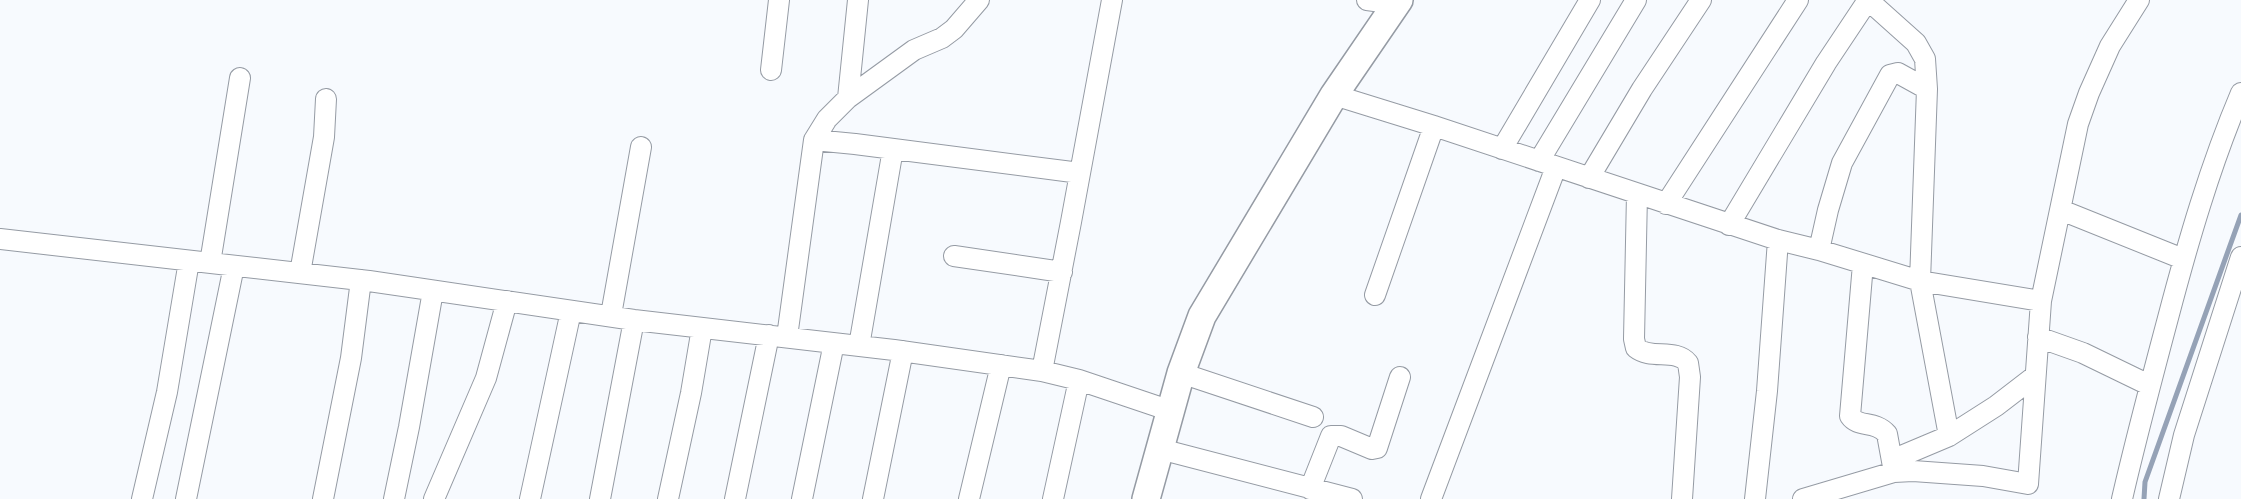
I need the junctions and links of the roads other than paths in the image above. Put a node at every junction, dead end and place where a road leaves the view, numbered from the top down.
1 (779, 0) edge
2 (858, 0) edge
3 (979, 0) edge
4 (1112, 0) edge
5 (1367, 0) edge
6 (1590, 0) edge
7 (1636, 0) edge
8 (1701, 0) edge
9 (1798, 0) edge
10 (1868, 0) edge
11 (2139, 0) edge
12 (1398, 2) edge
13 (771, 70) dead end
14 (240, 78) dead end
15 (1927, 89) junction
16 (2241, 93) edge
17 (1334, 95) junction
18 (848, 98) junction
19 (326, 99) dead end
20 (1434, 126) junction
21 (813, 141) junction
22 (641, 147) dead end
23 (892, 149) junction
24 (1502, 149) junction
25 (1547, 164) junction
26 (1080, 173) junction
27 (1589, 178) junction
28 (1637, 194) junction
29 (1666, 204) junction
30 (2061, 210) junction
31 (1729, 225) junction
32 (0, 239) edge
33 (1778, 240) junction
34 (1819, 250) junction
35 (954, 256) dead end
36 (2241, 257) edge
37 (2183, 258) junction
38 (189, 261) junction
39 (210, 263) junction
40 (1863, 264) junction
41 (234, 266) junction
42 (1062, 272) junction
43 (300, 273) junction
44 (361, 280) junction
45 (1920, 281) junction
46 (433, 291) junction
47 (1375, 295) dead end
48 (507, 301) junction
49 (2042, 301) junction
50 (571, 311) junction
51 (611, 315) junction
52 (634, 320) junction
53 (702, 328) junction
54 (778, 336) junction
55 (2038, 337) junction
56 (834, 343) junction
57 (859, 346) junction
58 (903, 351) junction
59 (1001, 365) junction
60 (1042, 371) junction
61 (1181, 373) junction
62 (2035, 376) junction
63 (1400, 377) dead end
64 (1079, 380) junction
65 (2149, 386) junction
66 (1171, 411) junction
67 (1313, 417) dead end
68 (1949, 436) junction
69 (1160, 449) junction
70 (1893, 466) junction
71 (1872, 479) junction
72 (1310, 489) junction
73 (2028, 491) edge
74 (1343, 498) edge
75 (142, 499) edge
76 (186, 499) edge
77 (324, 499) edge
78 (394, 499) edge
79 (434, 499) edge
80 (530, 499) edge
81 (600, 499) edge
82 (668, 499) edge
83 (735, 499) edge
84 (802, 499) edge
85 (873, 499) edge
86 (969, 499) edge
87 (1053, 499) edge
88 (1146, 499) edge
89 (1431, 499) edge
90 (1682, 499) edge
91 (1755, 499) edge
92 (1803, 499) edge
93 (1873, 499) edge
94 (2122, 499) edge
95 (2169, 499) edge

1 - 13 street
2 - 18 street
3 - 18 street
4 - 26 street
5 - 12 street
6 - 24 street
7 - 25 street
8 - 27 street
9 - 29 street
10 - 15 street
10 - 31 street
11 - 30 street
12 - 17 main road
14 - 39 street
15 - 34 street
15 - 45 street
16 - 37 street
17 - 20 street
17 - 61 main road
18 - 21 street
19 - 43 street
20 - 24 street
20 - 47 street
21 - 23 street
21 - 54 street
22 - 51 street
23 - 26 street
23 - 57 street
24 - 25 street
25 - 27 street
25 - 89 street
26 - 42 street
27 - 28 street
28 - 29 street
28 - 90 street
29 - 31 street
30 - 37 street
30 - 49 street
31 - 33 street
32 - 38 street
33 - 34 street
33 - 91 street
34 - 40 street
35 - 42 street
36 - 95 street
37 - 65 street
38 - 39 street
38 - 75 street
39 - 41 street
40 - 45 street
40 - 70 street
41 - 43 street
41 - 76 street
42 - 60 street
43 - 44 street
44 - 46 street
44 - 77 street
45 - 49 street
45 - 68 street
46 - 48 street
46 - 78 street
48 - 50 street
48 - 79 street
49 - 55 street
50 - 51 street
50 - 80 street
51 - 52 street
52 - 53 street
52 - 81 street
53 - 54 street
53 - 82 street
54 - 56 street
54 - 83 street
55 - 62 street
55 - 65 street
56 - 57 street
56 - 84 street
57 - 58 street
58 - 59 street
58 - 85 street
59 - 60 street
59 - 86 street
60 - 64 street
61 - 66 main road
61 - 67 street
62 - 68 street
62 - 73 street
63 - 72 street
64 - 66 street
64 - 87 street
65 - 94 street
66 - 69 main road
68 - 70 street
69 - 72 street
69 - 88 main road
70 - 71 street
70 - 73 street
71 - 92 street
71 - 93 street
72 - 74 street

